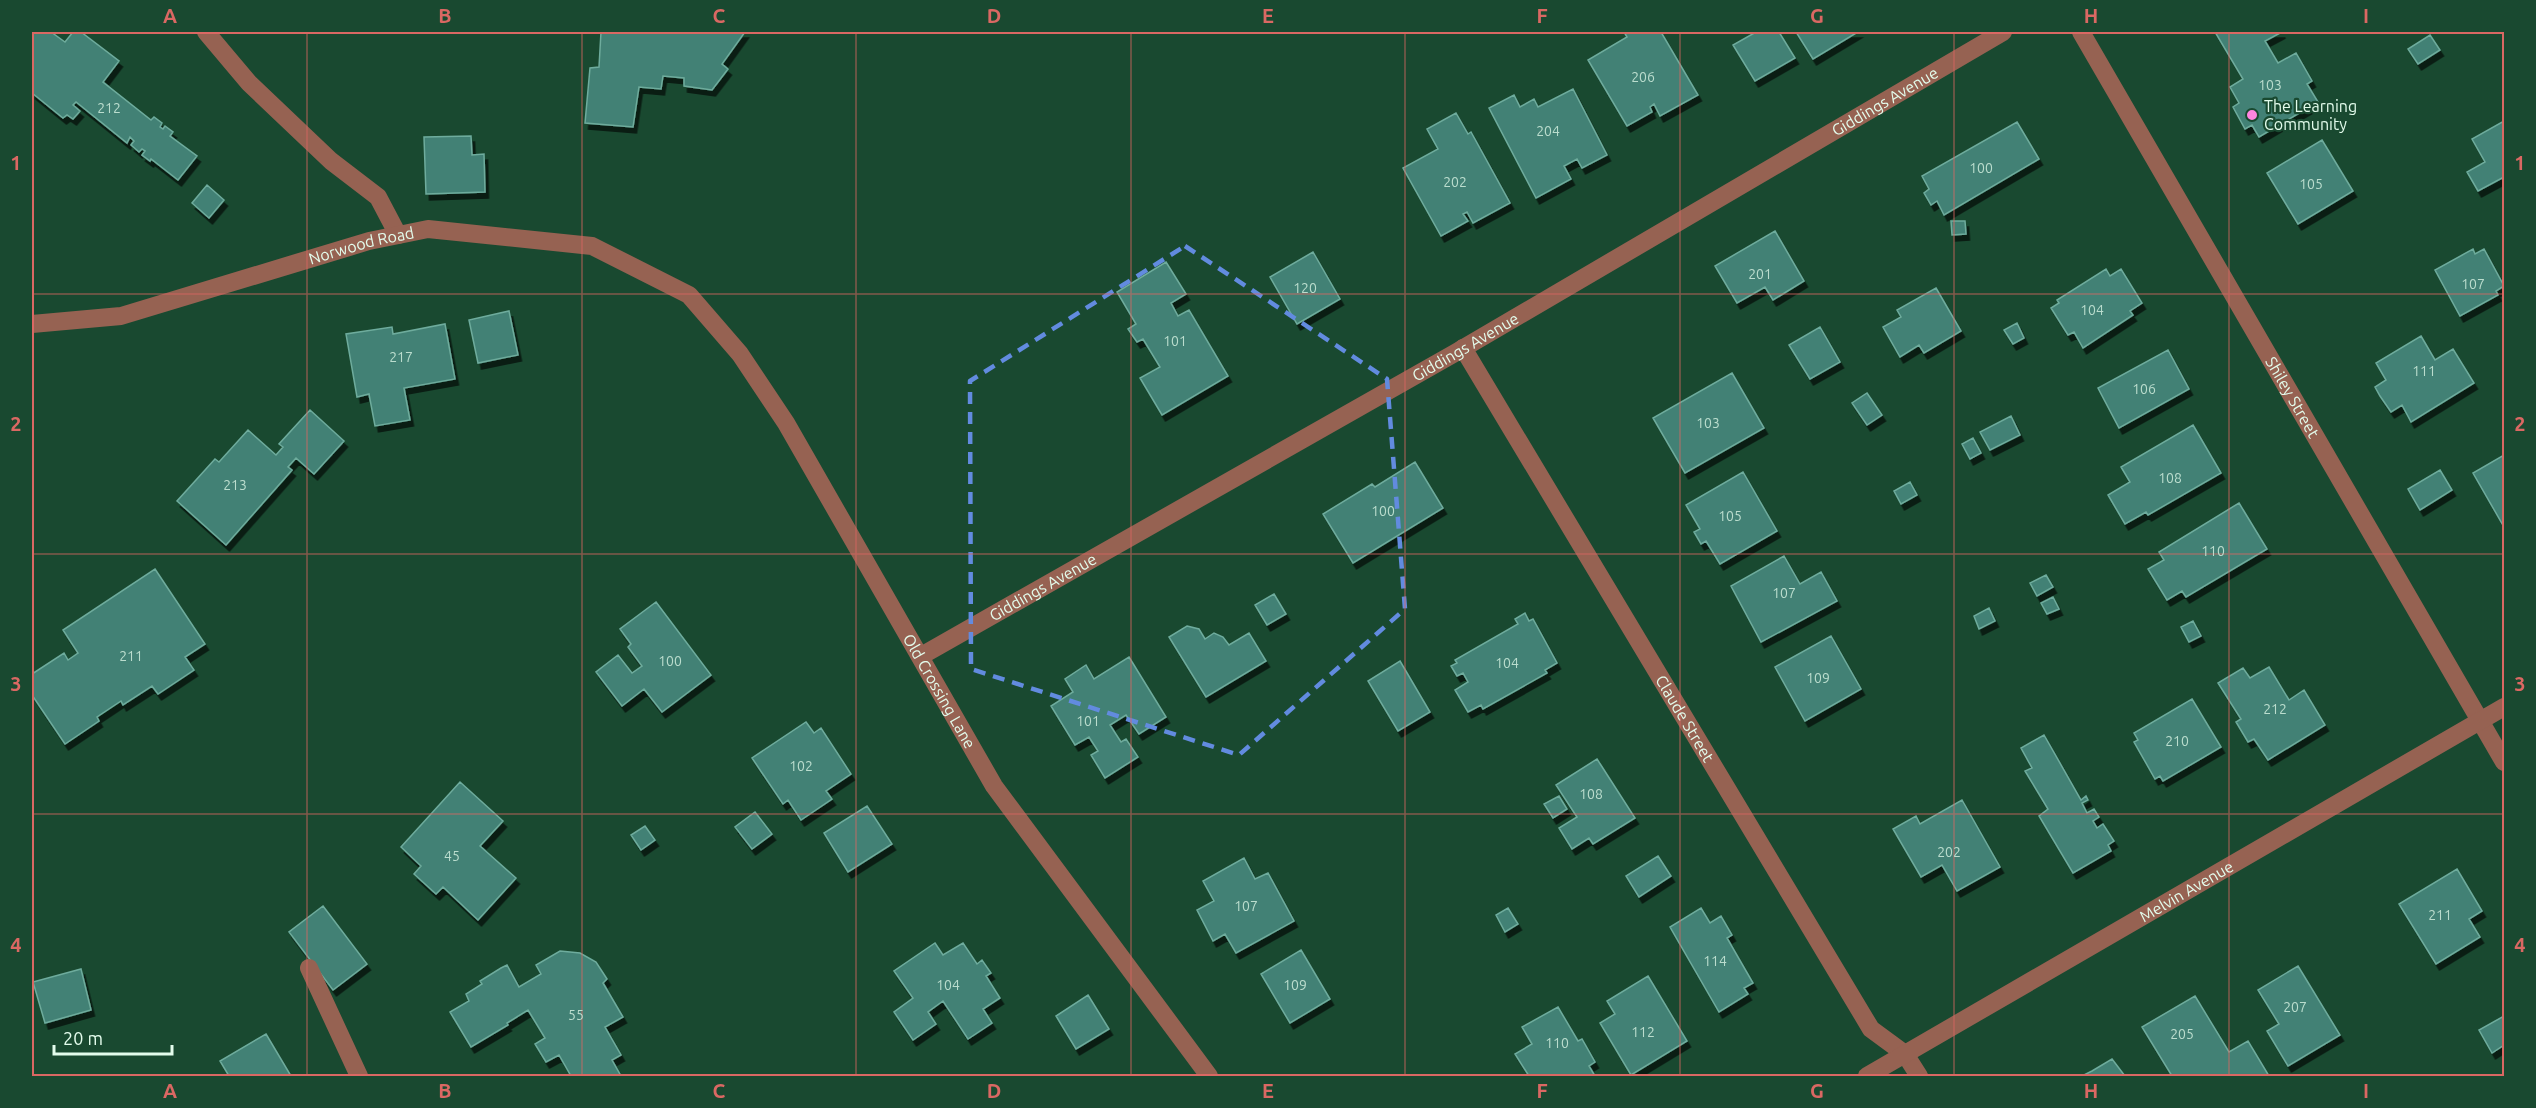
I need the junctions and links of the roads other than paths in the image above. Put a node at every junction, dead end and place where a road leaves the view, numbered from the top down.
1 (206, 32) edge
2 (2003, 32) edge
3 (2081, 32) edge
4 (398, 235) junction
5 (689, 295) joint
6 (32, 324) edge
7 (1463, 348) junction
8 (921, 656) junction
9 (2505, 707) edge
10 (2481, 720) junction
11 (2505, 762) edge
12 (309, 968) dead end
13 (1905, 1054) junction
14 (359, 1077) edge
15 (1209, 1077) edge
16 (1867, 1077) edge
17 (1919, 1077) edge

1 - 4 street
2 - 7 street, Giddings Avenue
3 - 10 street, Shiley Street
4 - 5 street, Norwood Road
4 - 6 street, Norwood Road
5 - 8 street, Old Crossing Lane
7 - 8 street, Giddings Avenue
7 - 13 street, Claude Street
8 - 15 street, Old Crossing Lane
9 - 10 street, Melvin Avenue
10 - 11 street, Shiley Street
10 - 13 street, Melvin Avenue
12 - 14 street
13 - 16 street, Melvin Avenue
13 - 17 street, Claude Street

